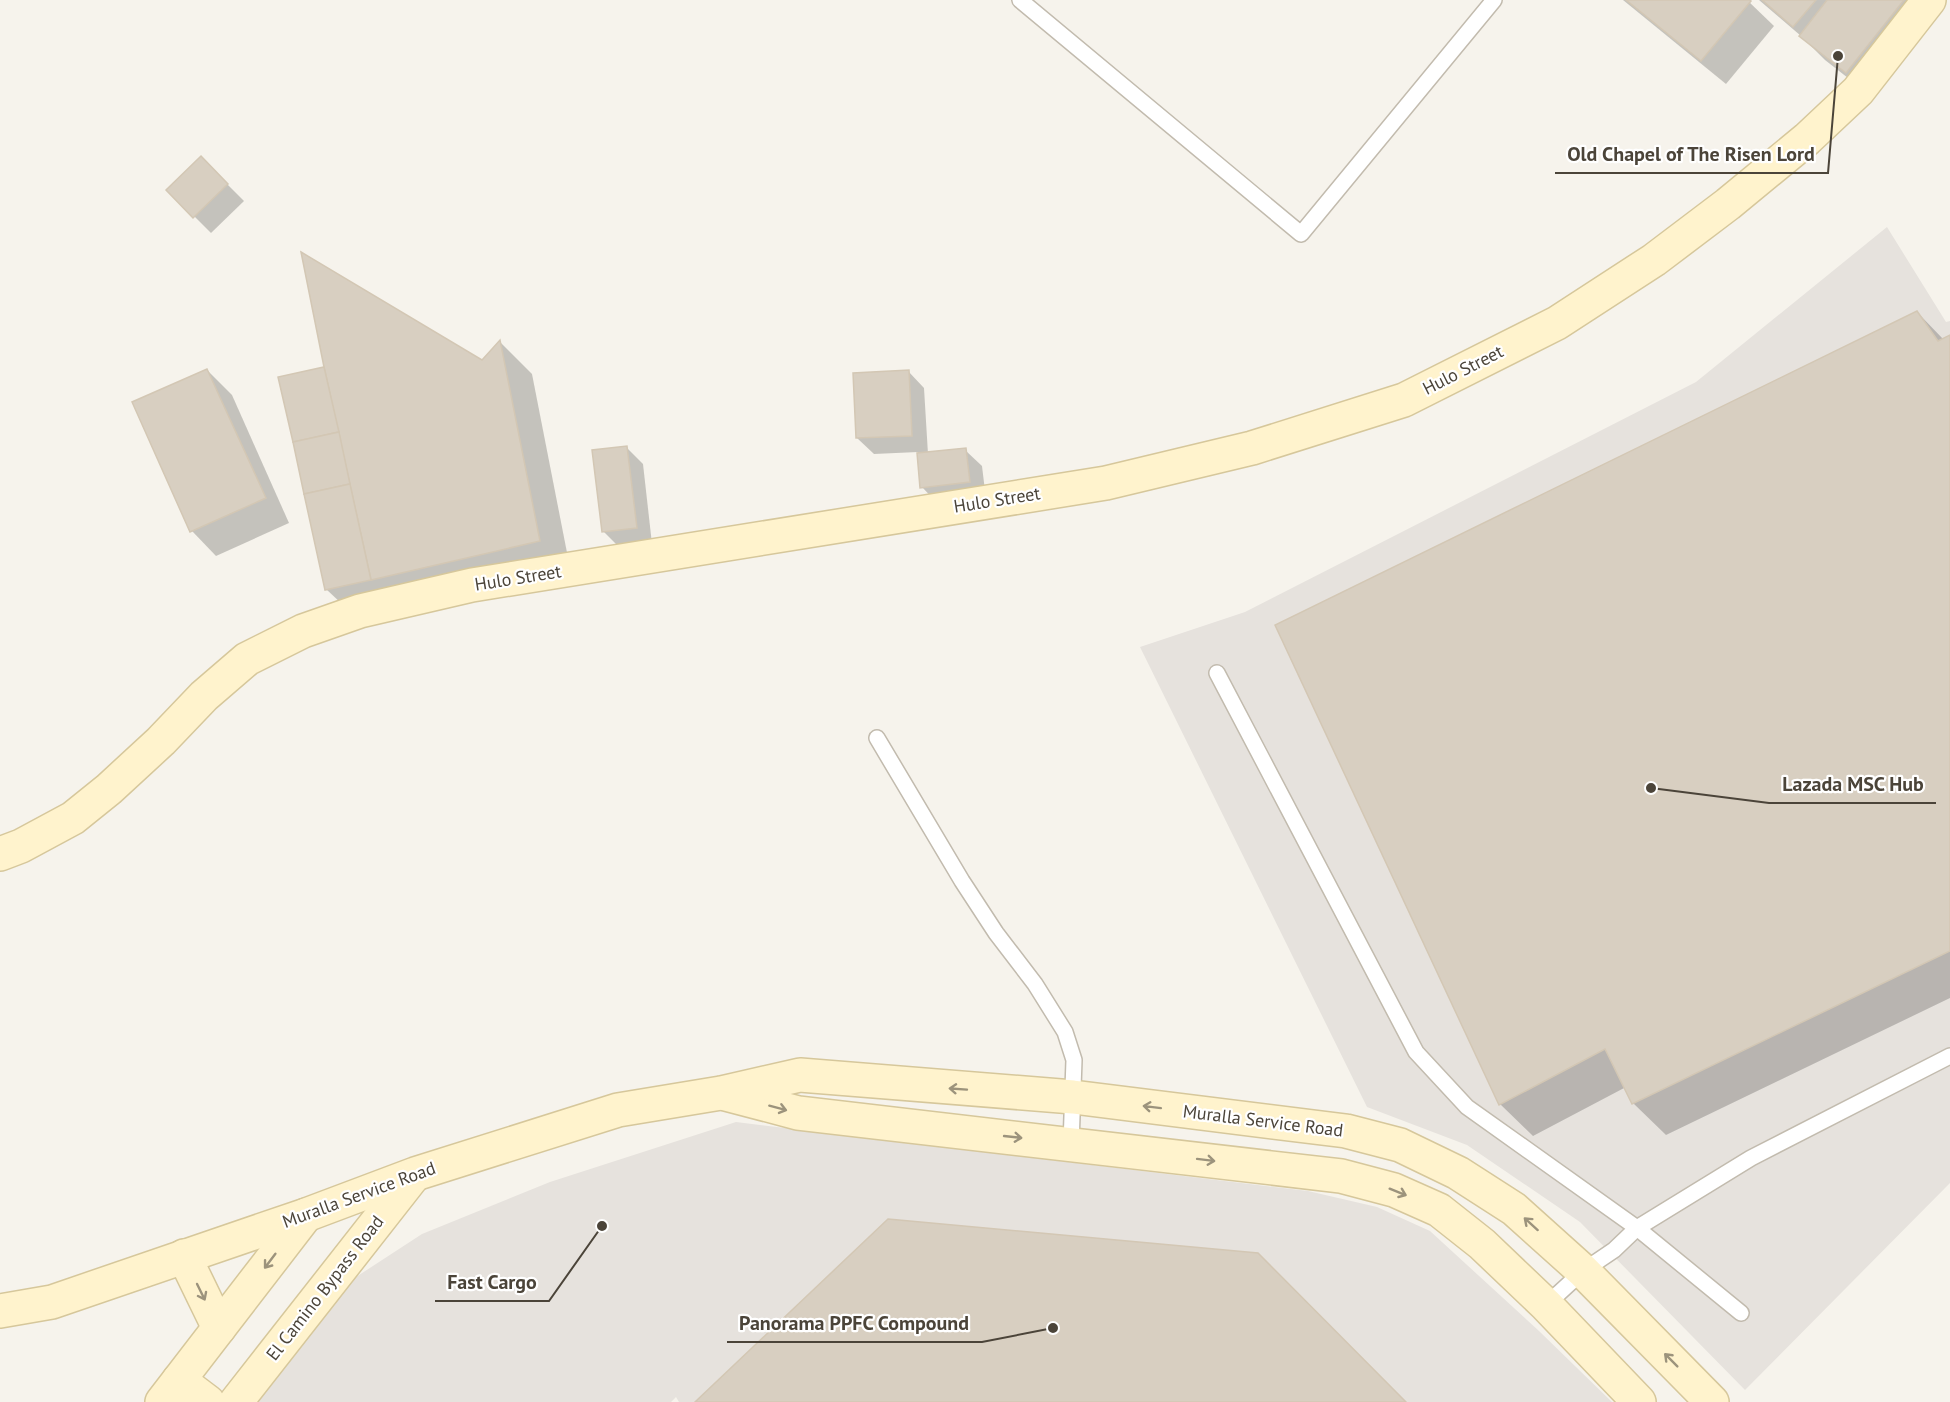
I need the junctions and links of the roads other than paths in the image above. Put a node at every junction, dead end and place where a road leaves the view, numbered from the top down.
1 (1020, 0) edge
2 (1494, 0) edge
3 (1929, 0) edge
4 (1217, 673) dead end
5 (877, 738) dead end
6 (0, 854) edge
7 (1950, 1056) edge
8 (721, 1093) junction
9 (1073, 1097) junction
10 (1071, 1144) junction
11 (415, 1174) junction
12 (306, 1215) junction
13 (1637, 1228) junction
14 (184, 1256) junction
15 (1583, 1271) junction
16 (1546, 1305) junction
17 (0, 1311) edge
18 (1741, 1314) dead end
19 (219, 1328) junction
20 (171, 1391) edge
21 (208, 1402) edge
22 (236, 1402) edge
23 (1639, 1402) edge
24 (1712, 1402) edge

1 - 2 lane
3 - 6 street, Hulo Street
4 - 13 lane
5 - 9 lane
7 - 13 lane
9 -> 8 street, Muralla Service Road
8 -> 10 street, Muralla Service Road
8 - 11 street, Muralla Service Road
9 - 10 lane
15 -> 9 street, Muralla Service Road
10 -> 16 street, Muralla Service Road
11 - 12 street, Muralla Service Road
11 - 22 street, El Camino Bypass Road
12 - 14 street, Muralla Service Road
12 -> 19 street
13 - 15 lane
13 - 18 lane
14 - 17 street, Muralla Service Road
14 -> 19 street
15 - 16 lane
24 -> 15 street, Muralla Service Road
16 - 23 street, Muralla Service Road
19 - 20 street
20 - 21 street

